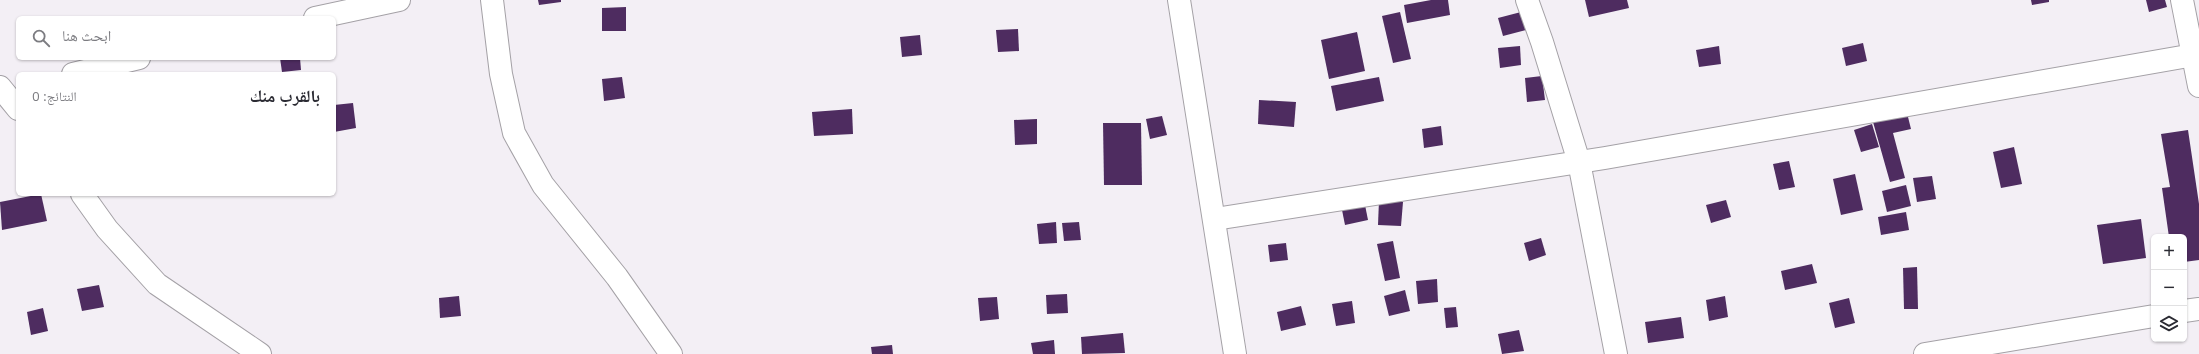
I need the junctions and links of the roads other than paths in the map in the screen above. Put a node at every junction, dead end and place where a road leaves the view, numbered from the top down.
1 (399, 0) edge
2 (492, 0) edge
3 (1527, 0) edge
4 (2182, 0) edge
5 (1182, 1) edge
6 (324, 16) edge
7 (2196, 55) edge
8 (131, 60) edge
9 (81, 72) edge
10 (2199, 86) edge
11 (5, 89) edge
12 (16, 106) edge
13 (1579, 162) junction
14 (83, 196) edge
15 (1215, 219) junction
16 (2199, 309) edge
17 (2187, 311) edge
18 (2151, 316) edge
19 (260, 354) edge
20 (671, 354) edge
21 (1235, 354) edge
22 (1616, 354) edge
23 (1925, 354) edge

1 - 6 street
2 - 20 street
3 - 13 street
4 - 7 street
5 - 15 street
7 - 10 street
7 - 13 street
8 - 9 street
11 - 12 street
13 - 15 street
13 - 22 street
14 - 19 street
15 - 21 street
16 - 17 street
18 - 23 street

